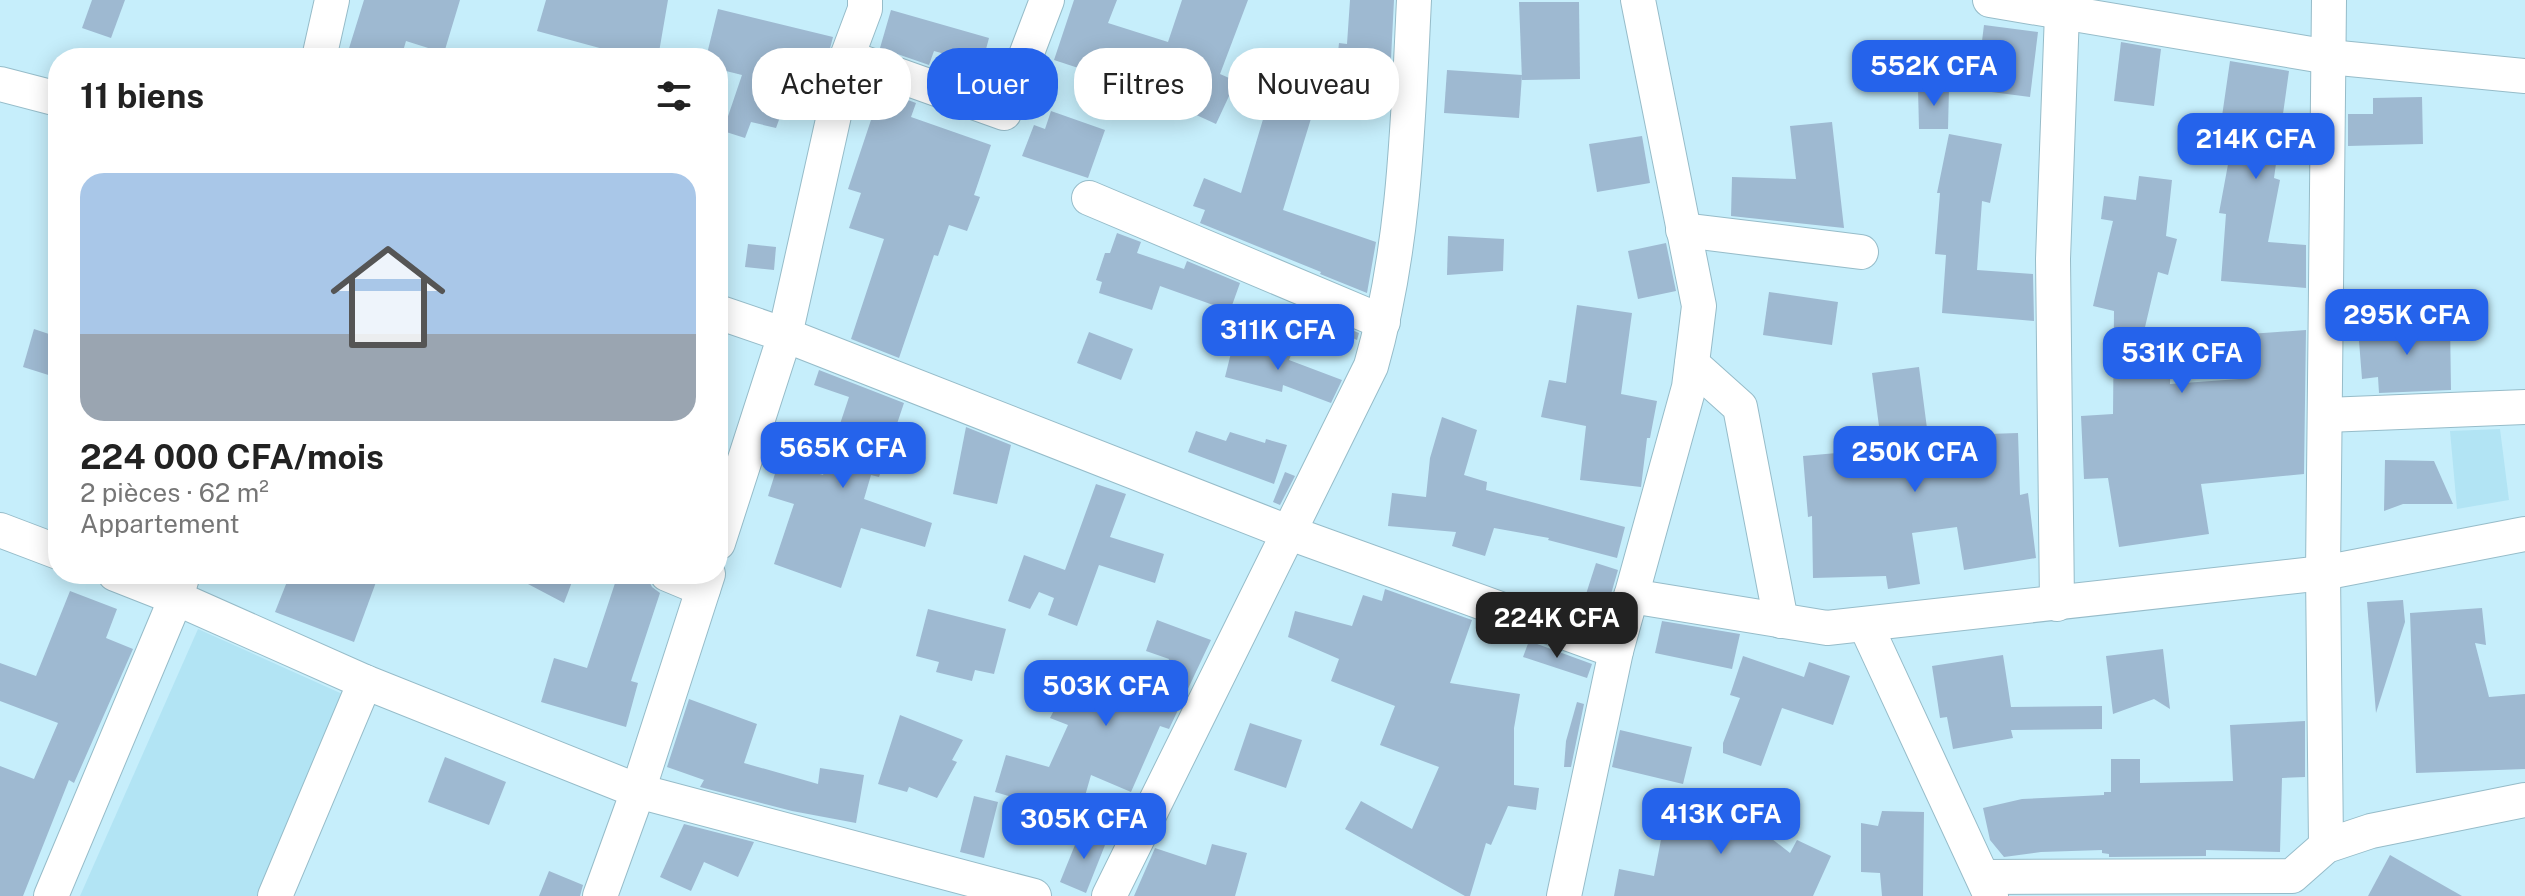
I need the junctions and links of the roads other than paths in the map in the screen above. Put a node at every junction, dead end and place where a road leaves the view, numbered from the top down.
1 (332, 0) edge
2 (865, 0) edge
3 (1047, 0) edge
4 (1414, 0) edge
5 (1638, 0) edge
6 (1990, 0) edge
7 (2329, 0) edge
8 (2062, 13) junction
9 (321, 48) edge
10 (850, 48) edge
11 (2329, 57) junction
12 (2525, 76) edge
13 (911, 80) edge
14 (0, 84) edge
15 (48, 96) edge
16 (833, 120) edge
17 (1089, 198) dead end
18 (1683, 230) junction
19 (1861, 252) dead end
20 (728, 315) edge
21 (1383, 322) junction
22 (785, 335) junction
23 (1692, 364) junction
24 (2525, 407) edge
25 (2326, 415) junction
26 (728, 512) edge
27 (0, 530) edge
28 (1290, 533) junction
29 (2525, 534) edge
30 (48, 548) edge
31 (2323, 573) junction
32 (705, 584) edge
33 (179, 586) edge
34 (1631, 596) junction
35 (2057, 604) junction
36 (1781, 621) junction
37 (1866, 626) junction
38 (1616, 651) junction
39 (365, 682) junction
40 (638, 791) junction
41 (2525, 800) edge
42 (2326, 846) junction
43 (1988, 886) edge
44 (2286, 886) edge
45 (51, 896) edge
46 (275, 896) edge
47 (600, 896) edge
48 (1034, 896) edge
49 (1109, 896) edge
50 (1564, 896) edge

1 - 9 street
2 - 10 street
3 - 13 street
4 - 21 street
5 - 18 street
6 - 8 street
7 - 11 street
8 - 11 street
8 - 35 street
11 - 12 street
11 - 25 street
14 - 15 street
16 - 22 street
17 - 21 street
18 - 19 street
18 - 23 street
20 - 22 street
21 - 28 street
22 - 26 street
22 - 28 street
23 - 34 street
23 - 36 street
24 - 25 street
25 - 31 street
27 - 30 street
28 - 38 street
28 - 49 street
29 - 31 street
31 - 35 street
31 - 42 street
32 - 40 street
33 - 39 street
33 - 45 street
34 - 36 street
34 - 38 street
35 - 37 street
36 - 37 street
37 - 43 street
38 - 50 street
39 - 40 street
39 - 46 street
40 - 47 street
40 - 48 street
41 - 42 street
42 - 44 street
43 - 44 street

